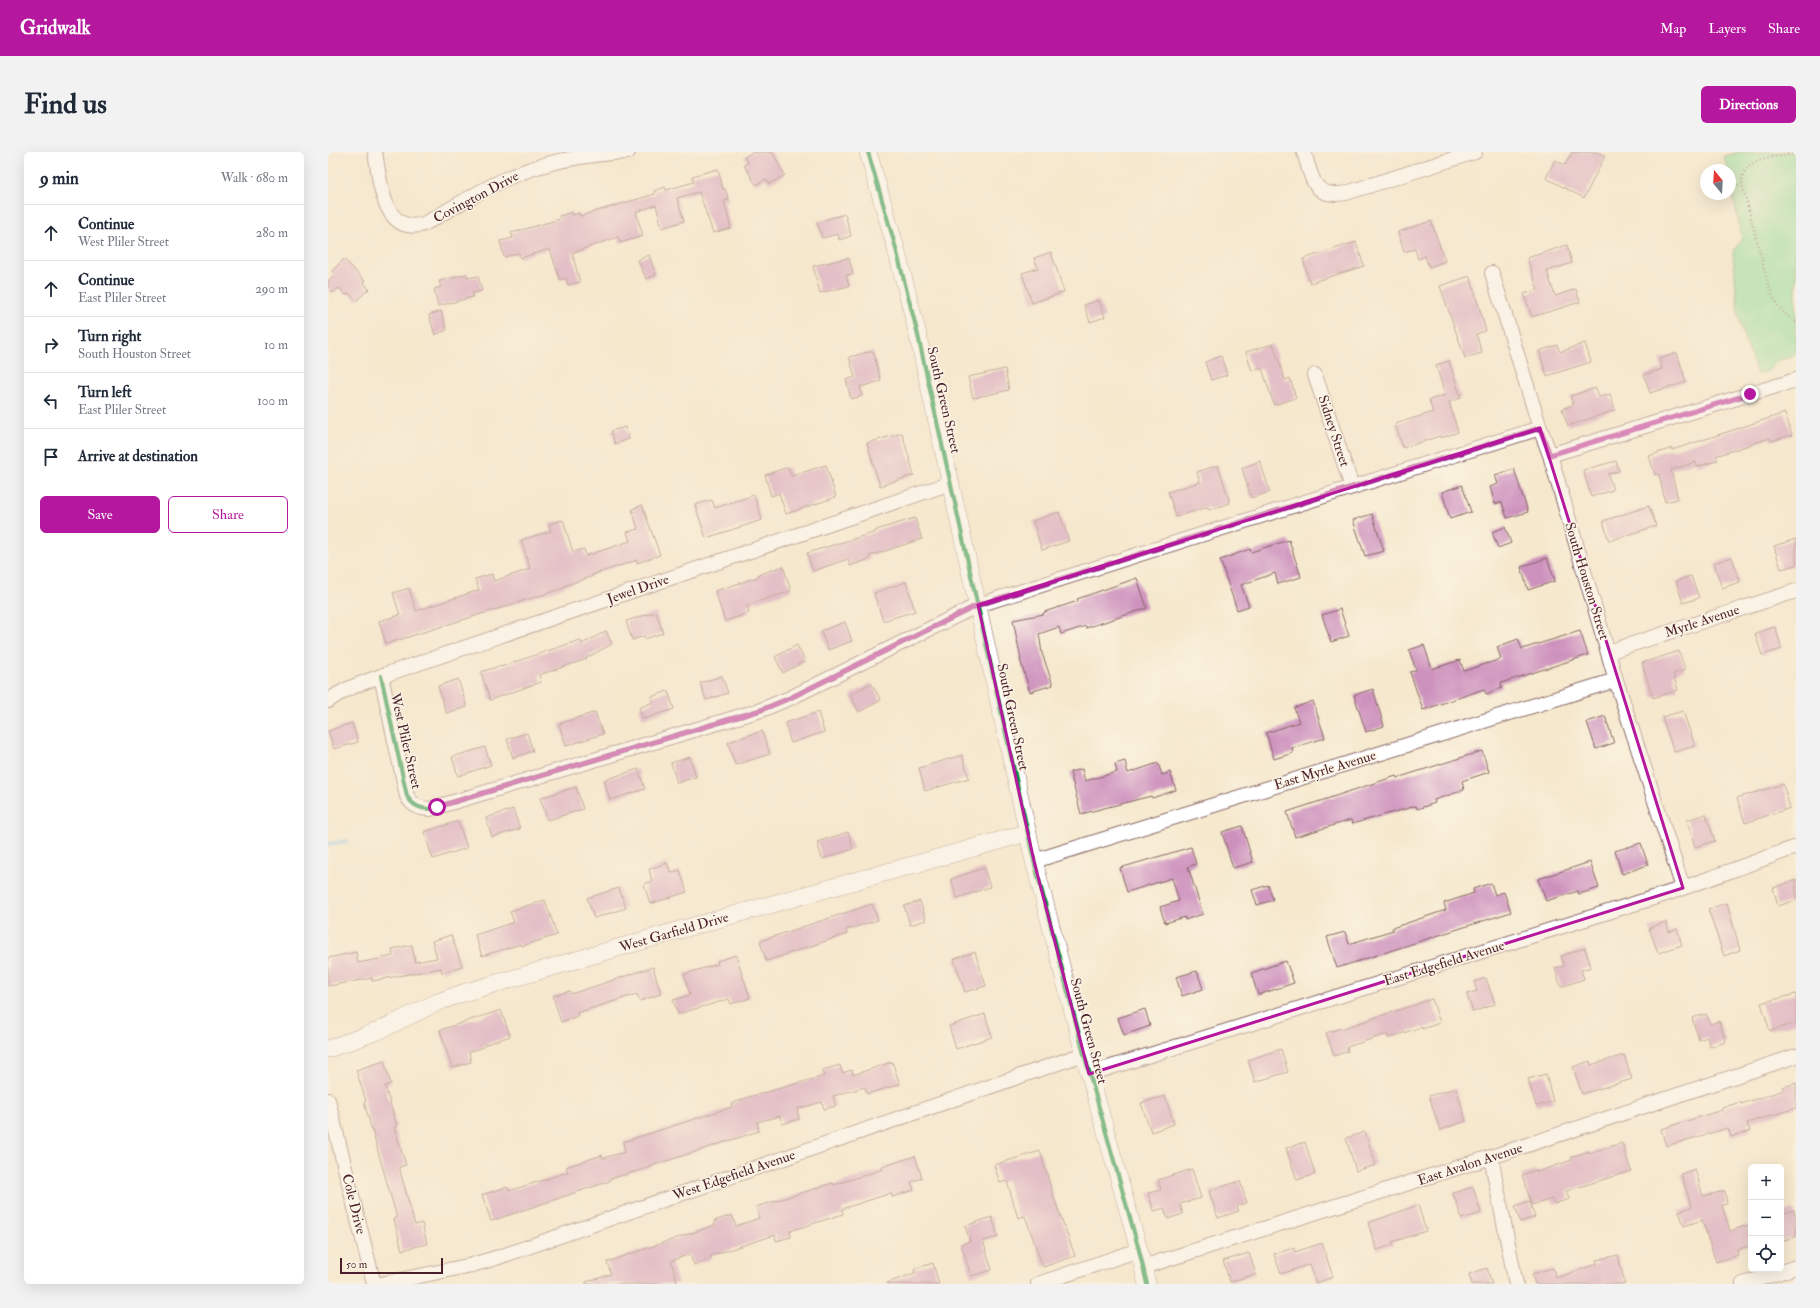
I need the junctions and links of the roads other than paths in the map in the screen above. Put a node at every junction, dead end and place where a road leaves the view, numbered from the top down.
1 (375, 152) edge
2 (610, 152) edge
3 (628, 152) edge
4 (868, 152) edge
5 (1304, 152) edge
6 (1475, 152) edge
7 (1492, 273) dead end
8 (1315, 375) dead end
9 (1796, 380) edge
10 (1540, 428) junction
11 (1550, 455) junction
12 (951, 483) junction
13 (1352, 487) junction
14 (1796, 591) edge
15 (978, 605) junction
16 (1608, 652) junction
17 (381, 676) junction
18 (1616, 680) junction
19 (328, 701) edge
20 (1027, 833) junction
21 (1796, 847) edge
22 (1034, 860) junction
23 (1683, 888) junction
24 (328, 1049) edge
25 (1084, 1054) junction
26 (1796, 1056) edge
27 (1089, 1074) junction
28 (328, 1100) edge
29 (1491, 1157) junction
30 (1139, 1250) junction
31 (1796, 1266) edge
32 (1143, 1267) junction
33 (374, 1284) edge
34 (381, 1284) edge
35 (1038, 1284) edge
36 (1147, 1284) edge
37 (1516, 1284) edge
38 (1743, 1284) edge

1 - 2 street, Covington Drive
2 - 3 street, Covington Drive
4 - 12 street, South Green Street
5 - 6 street
7 - 10 street, South Houston Street
8 - 13 street, Sidney Street
9 - 11 street
10 - 11 street, South Houston Street
10 - 13 street, West Pliler Street
11 - 16 street, South Houston Street
12 - 15 street, South Green Street
12 - 17 street, Jewel Drive
13 - 15 street, West Pliler Street
14 - 16 street, Myrle Avenue
15 - 17 street, West Pliler Street
15 - 20 street, South Green Street
16 - 18 street, South Houston Street
17 - 19 street, Jewel Drive
18 - 22 street, East Myrle Avenue
18 - 23 street, South Houston Street
20 - 22 street, South Green Street
20 - 24 street, West Garfield Drive
21 - 23 street, East Edgefield Avenue
22 - 25 street, South Green Street
23 - 27 street, East Edgefield Avenue
25 - 27 street, South Green Street
25 - 34 street, West Edgefield Avenue
26 - 29 street, East Avalon Avenue
27 - 30 street, South Green Street
28 - 33 street, Cole Drive
29 - 32 street, East Avalon Avenue
29 - 37 street
30 - 32 street, South Green Street
30 - 35 street
31 - 38 street
32 - 36 street, South Green Street

